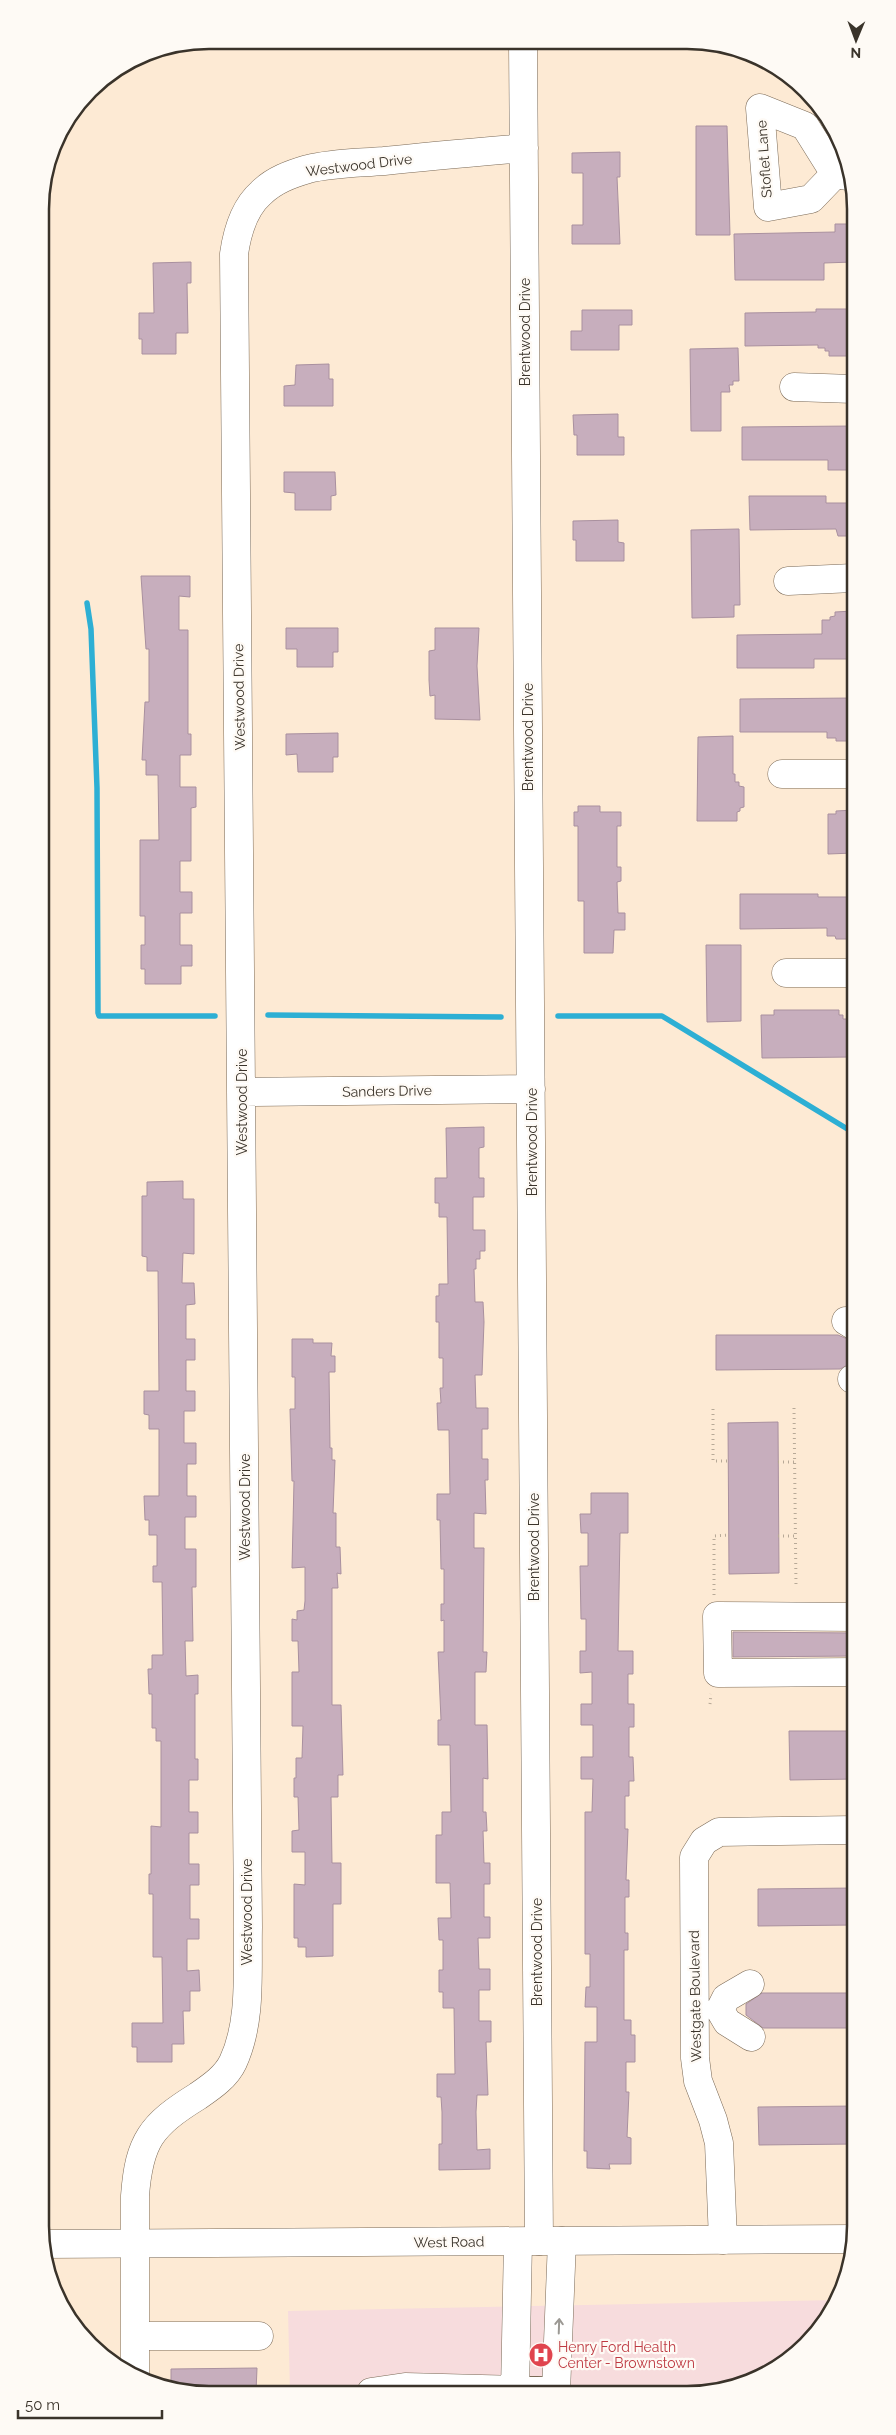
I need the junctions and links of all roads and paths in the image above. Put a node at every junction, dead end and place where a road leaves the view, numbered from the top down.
1 (523, 49) edge
2 (524, 148) junction
3 (794, 387) dead end
4 (847, 389) edge
5 (847, 578) edge
6 (788, 581) dead end
7 (782, 774) dead end
8 (847, 774) edge
9 (786, 973) dead end
10 (847, 973) edge
11 (531, 1089) junction
12 (242, 1092) junction
13 (794, 1408) dead end
14 (713, 1409) dead end
15 (728, 1461) dead end
16 (778, 1462) dead end
17 (794, 1462) junction
18 (729, 1536) dead end
19 (778, 1536) dead end
20 (795, 1536) junction
21 (796, 1587) dead end
22 (714, 1603) dead end
23 (847, 1617) edge
24 (847, 1672) edge
25 (847, 1830) edge
26 (750, 1984) dead end
27 (720, 2010) junction
28 (693, 2012) junction
29 (751, 2038) dead end
30 (847, 2239) edge
31 (723, 2240) junction
32 (540, 2241) junction
33 (50, 2244) edge
34 (136, 2244) junction
35 (135, 2336) junction
36 (259, 2336) dead end
37 (135, 2368) edge
38 (516, 2386) edge
39 (555, 2386) edge

1 - 2 street, Brentwood Drive
2 - 11 street, Brentwood Drive
2 - 12 street, Westwood Drive
3 - 4 street
5 - 6 street
7 - 8 street
9 - 10 street
11 - 12 street, Sanders Drive
11 - 32 street, Brentwood Drive
12 - 34 street, Westwood Drive
13 - 17 path
14 - 15 path
16 - 17 path
17 - 20 path
18 - 22 path
19 - 20 path
20 - 21 path
23 - 24 street
25 - 28 street, Westgate Boulevard
26 - 27 street
27 - 28 street
27 - 29 street
28 - 31 street, Westgate Boulevard
30 - 31 street, West Road
31 - 32 street, West Road
32 - 34 street, West Road
32 - 38 street
39 -> 32 street
33 - 34 street, West Road
34 - 35 street, Westwood Drive
35 - 36 street
35 - 37 street, Westwood Drive

